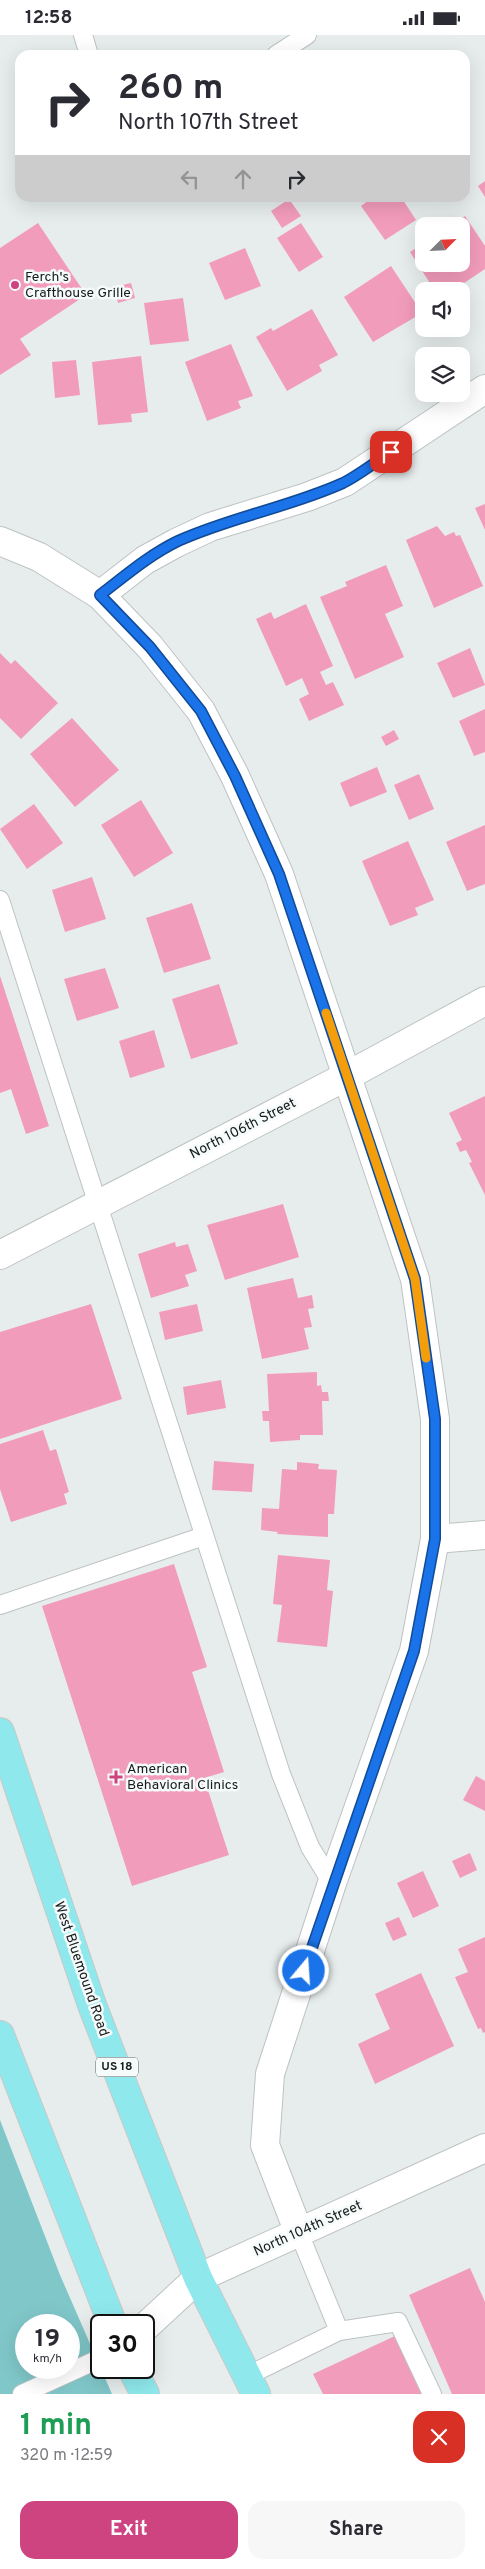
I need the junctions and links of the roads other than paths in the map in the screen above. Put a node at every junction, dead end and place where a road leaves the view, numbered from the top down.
1 (83, 35) edge
2 (307, 35) edge
3 (88, 50) edge
4 (284, 50) edge
5 (485, 389) edge
6 (0, 541) edge
7 (100, 595) junction
8 (0, 900) edge
9 (485, 1001) edge
10 (347, 1076) junction
11 (97, 1204) junction
12 (0, 1255) edge
13 (485, 1535) edge
14 (204, 1536) junction
15 (435, 1539) junction
16 (0, 1605) edge
17 (0, 1732) edge
18 (332, 1883) junction
19 (0, 2035) edge
20 (485, 2148) edge
21 (299, 2233) junction
22 (198, 2278) junction
23 (109, 2314) edge
24 (155, 2318) edge
25 (340, 2331) junction
26 (90, 2363) edge
27 (137, 2379) edge
28 (252, 2385) edge
29 (22, 2394) edge
30 (145, 2394) edge
31 (432, 2394) edge

1 - 3 lane
2 - 4 lane
5 - 7 street
6 - 7 street
7 - 10 street
8 - 11 lane
9 - 10 street, North 106th Street
10 - 11 street, North 106th Street
10 - 15 street
11 - 12 street, North 106th Street
11 - 14 lane
13 - 15 street
14 - 16 lane
14 - 18 lane
15 - 18 street
17 - 22 main road, West Bluemound Road / US 18
18 - 21 street
19 - 23 main road
20 - 21 street, North 104th Street
21 - 22 street, North 104th Street
21 - 25 lane
22 - 24 street, North 104th Street
22 - 28 main road, West Bluemound Road / US 18
25 - 28 lane
25 - 31 lane
26 - 29 lane
27 - 30 main road

